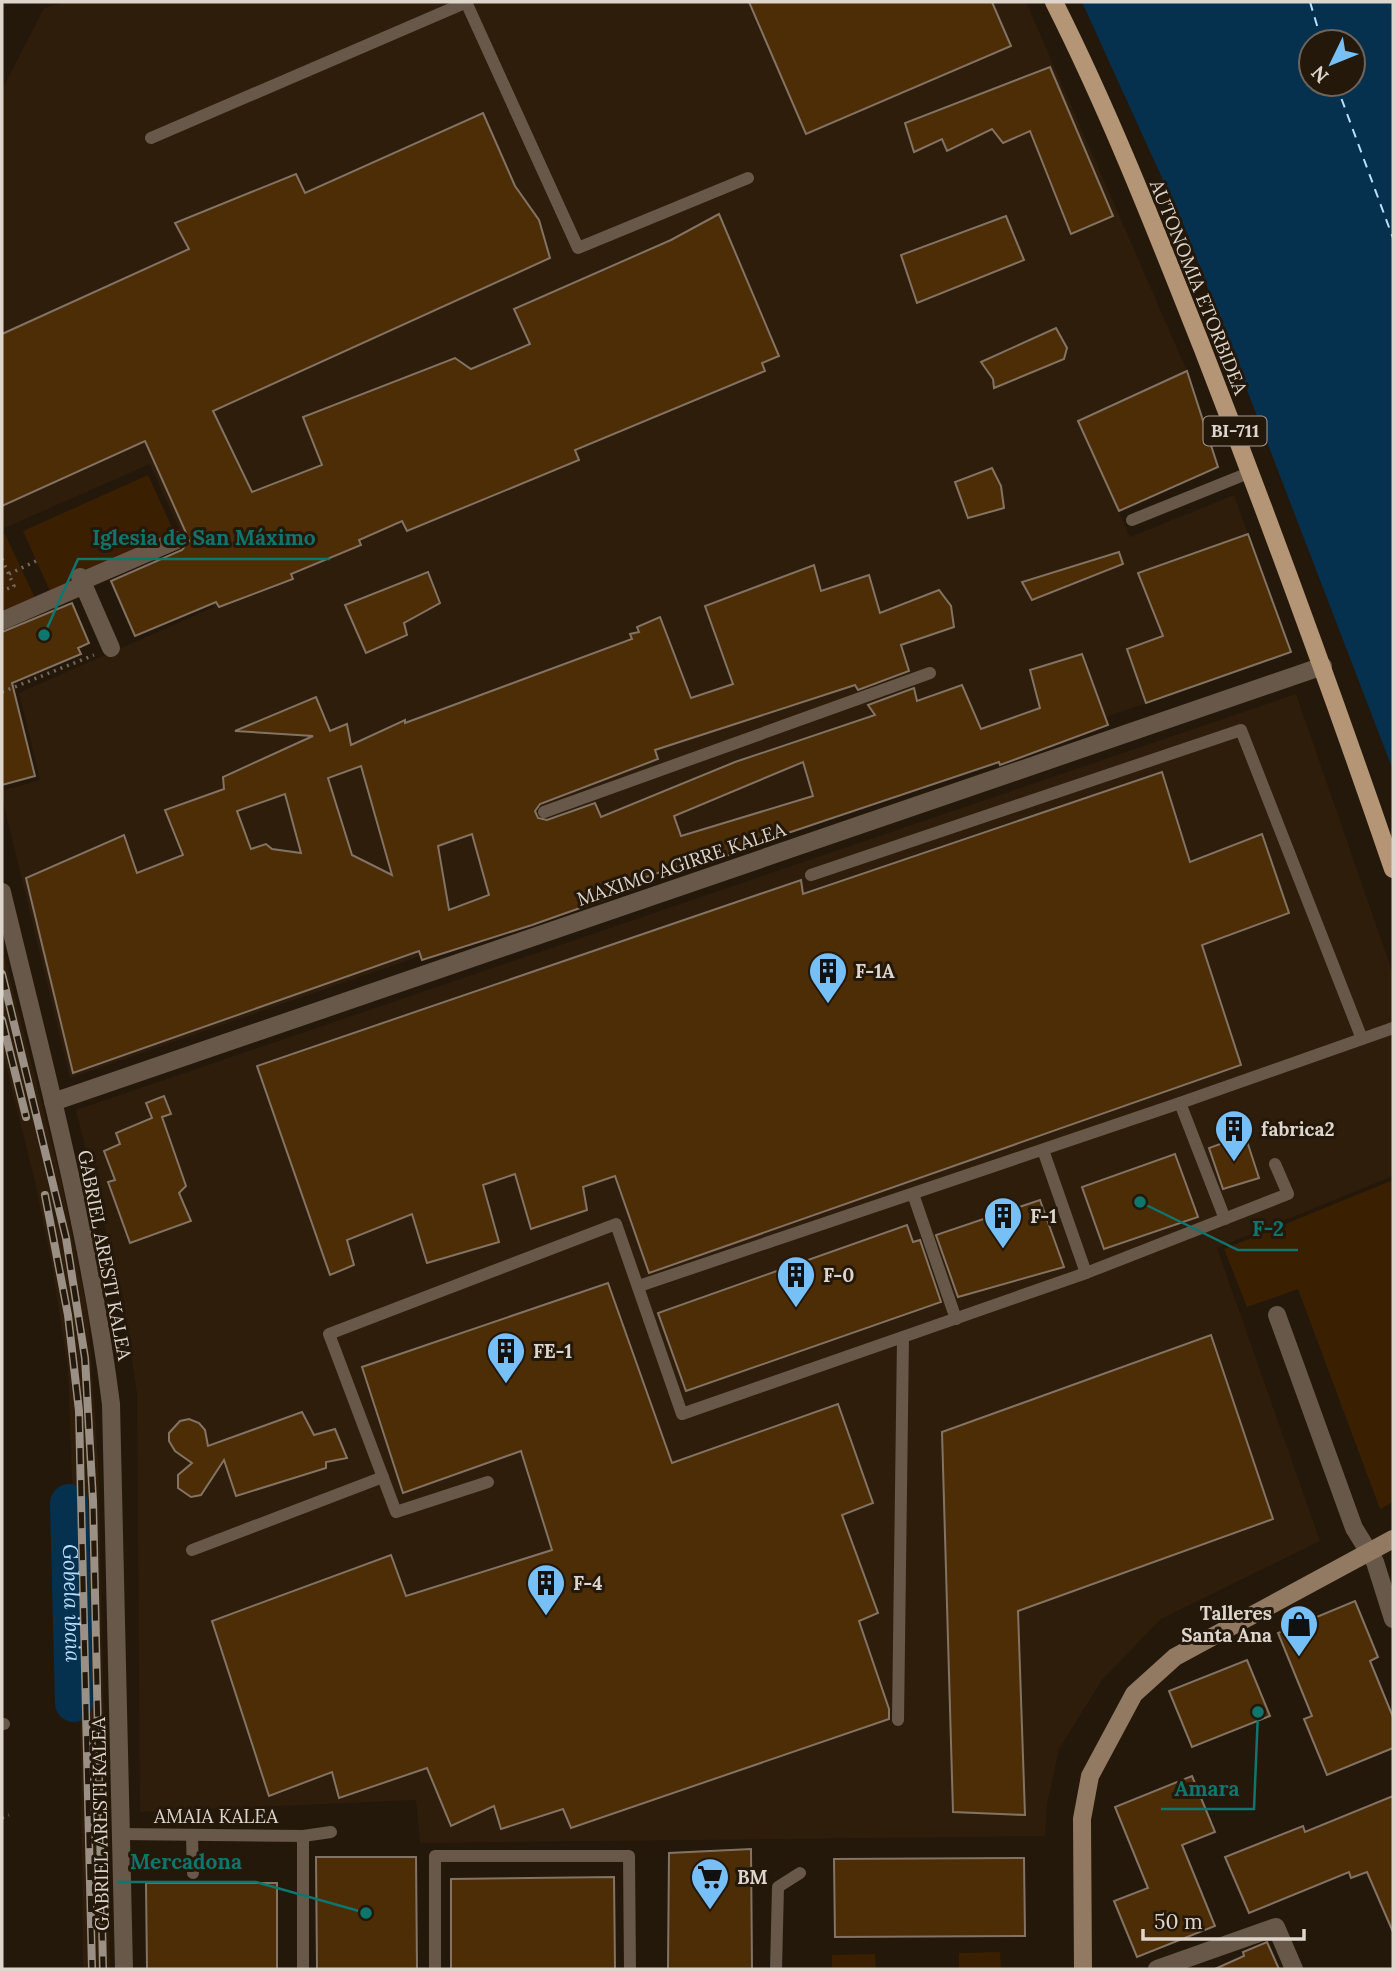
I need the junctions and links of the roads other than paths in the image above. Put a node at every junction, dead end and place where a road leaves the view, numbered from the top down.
1 (466, 2) edge
2 (1054, 2) edge
3 (151, 138) dead end
4 (748, 178) dead end
5 (1251, 472) junction
6 (1132, 520) dead end
7 (177, 540) dead end
8 (82, 581) junction
9 (2, 621) edge
10 (111, 648) road end
11 (1323, 666) junction
12 (930, 673) dead end
13 (544, 812) dead end
14 (1393, 869) edge
15 (811, 875) dead end
16 (2, 892) edge
17 (1393, 1028) edge
18 (1362, 1039) junction
19 (53, 1102) junction
20 (1181, 1103) junction
21 (1043, 1150) junction
22 (1275, 1164) dead end
23 (913, 1194) junction
24 (1225, 1219) junction
25 (1086, 1273) junction
26 (639, 1286) junction
27 (1277, 1315) dead end
28 (956, 1319) junction
29 (903, 1337) junction
30 (383, 1477) junction
31 (488, 1482) dead end
32 (1393, 1539) edge
33 (192, 1550) dead end
34 (1368, 1552) junction
35 (1393, 1619) edge
36 (898, 1720) dead end
37 (331, 1832) dead end
38 (121, 1835) junction
39 (192, 1836) junction
40 (303, 1836) junction
41 (193, 1873) dead end
42 (800, 1873) dead end
43 (124, 1969) edge
44 (303, 1969) edge
45 (435, 1969) edge
46 (630, 1969) edge
47 (776, 1969) edge
48 (1083, 1969) edge
49 (1157, 1969) edge
50 (1294, 1969) edge

1 - 3 lane
1 - 4 lane
2 - 5 main road, AUTONOMIA ETORBIDEA / BI-711
5 - 6 lane
5 - 11 main road, AUTONOMIA ETORBIDEA / BI-711
7 - 8 street
8 - 9 street
8 - 10 street
11 - 14 main road, AUTONOMIA ETORBIDEA / BI-711
11 - 19 street, MAXIMO AGIRRE KALEA
12 - 13 lane
15 - 18 lane
16 - 19 street, GABRIEL ARESTI KALEA
17 - 18 lane
18 - 20 lane
19 - 38 street, GABRIEL ARESTI KALEA
20 - 21 lane
20 - 24 lane
21 - 23 lane
21 - 25 lane
22 - 24 lane
23 - 26 lane
23 - 28 lane
24 - 25 lane
25 - 28 lane
26 - 29 lane
26 - 30 lane
27 - 34 street
28 - 29 lane
29 - 36 lane
30 - 31 lane
30 - 33 lane
32 - 34 street
34 - 35 street
34 - 48 street
37 - 40 lane
38 - 39 lane, AMAIA KALEA
38 - 43 street, GABRIEL ARESTI KALEA
39 - 40 lane, AMAIA KALEA
39 - 41 lane
40 - 44 lane, AMAIA KALEA
42 - 47 lane
45 - 46 lane
49 - 50 street

